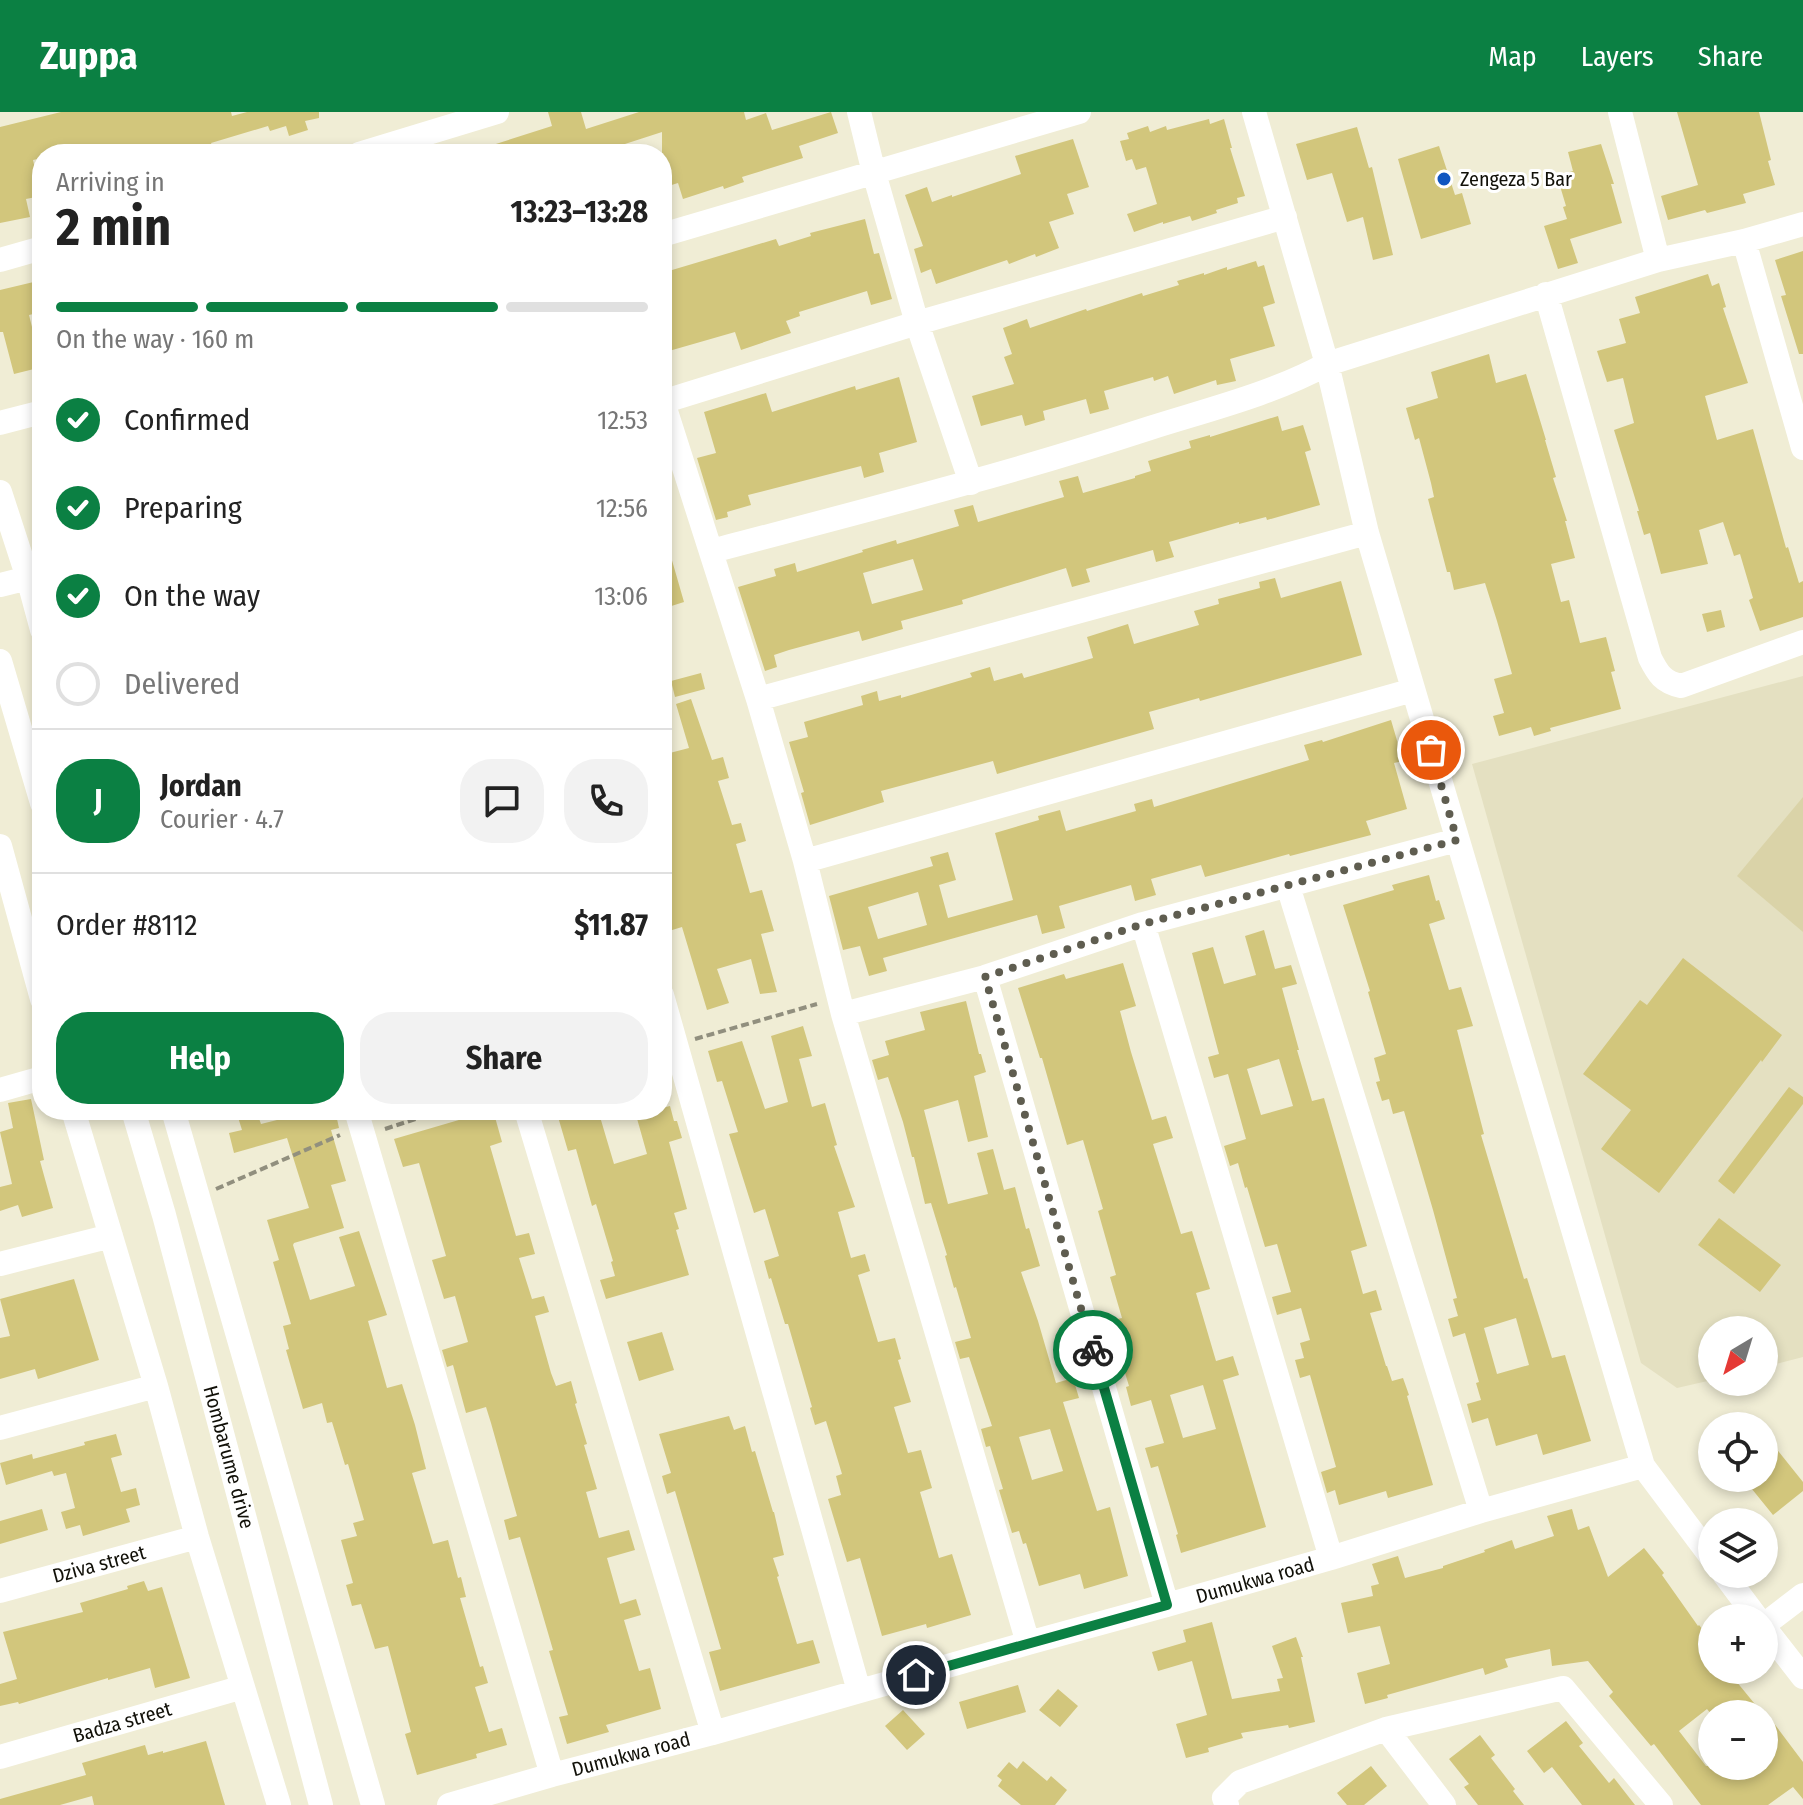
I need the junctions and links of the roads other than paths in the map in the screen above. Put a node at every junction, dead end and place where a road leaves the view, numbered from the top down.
1 (497, 112) edge
2 (859, 112) edge
3 (1079, 112) edge
4 (1254, 112) edge
5 (1620, 112) edge
6 (392, 144) edge
7 (874, 173) junction
8 (1285, 217) junction
9 (1803, 224) edge
10 (672, 232) edge
11 (1744, 241) junction
12 (32, 251) edge
13 (0, 260) edge
14 (1658, 260) junction
15 (1546, 294) junction
16 (917, 323) junction
17 (1327, 364) junction
18 (672, 399) edge
19 (32, 415) edge
20 (0, 423) edge
21 (672, 429) edge
22 (1803, 448) edge
23 (971, 483) junction
24 (0, 492) edge
25 (1367, 533) junction
26 (712, 551) junction
27 (32, 569) edge
28 (32, 577) edge
29 (0, 585) edge
30 (1803, 642) edge
31 (0, 661) edge
32 (1413, 690) junction
33 (758, 699) junction
34 (32, 769) edge
35 (1457, 840) junction
36 (0, 846) edge
37 (805, 861) junction
38 (1288, 886) junction
39 (10, 920) edge
40 (1143, 924) junction
41 (32, 974) edge
42 (985, 977) junction
43 (840, 1006) junction
44 (672, 1030) edge
45 (32, 1081) edge
46 (0, 1090) edge
47 (76, 1120) edge
48 (136, 1120) edge
49 (176, 1120) edge
50 (529, 1120) edge
51 (360, 1124) edge
52 (111, 1236) junction
53 (0, 1264) edge
54 (156, 1386) junction
55 (0, 1428) edge
56 (1643, 1466) junction
57 (1481, 1511) junction
58 (197, 1537) junction
59 (1698, 1539) edge
60 (1331, 1558) junction
61 (0, 1591) edge
62 (1803, 1595) edge
63 (1167, 1605) junction
64 (1778, 1615) edge
65 (1028, 1643) junction
66 (1778, 1644) edge
67 (1803, 1677) edge
68 (243, 1687) junction
69 (859, 1691) junction
70 (1386, 1729) junction
71 (713, 1733) junction
72 (0, 1757) edge
73 (552, 1775) junction
74 (279, 1805) edge
75 (321, 1805) edge
76 (373, 1805) edge
77 (449, 1805) edge
78 (1227, 1805) edge
79 (1444, 1805) edge
80 (1661, 1805) edge

1 - 6 street
2 - 7 street
3 - 7 street
4 - 8 street
5 - 14 street
7 - 10 street
7 - 16 street
8 - 16 street
8 - 17 street
9 - 11 street
11 - 14 street
11 - 22 street
12 - 13 street
14 - 15 street
15 - 17 street
15 - 30 street
16 - 18 street
16 - 23 street
17 - 23 street
17 - 25 street
19 - 20 street
21 - 26 street
23 - 26 street
24 - 27 street
25 - 32 street
25 - 33 street
26 - 33 street
28 - 29 street
31 - 34 street
32 - 35 street
32 - 37 street
33 - 37 street
35 - 38 street
35 - 56 street
36 - 39 street
37 - 43 street
38 - 40 street
38 - 57 street
39 - 41 street
40 - 42 street
40 - 60 street
42 - 43 street
42 - 63 street
43 - 65 street
44 - 69 street
45 - 46 street
47 - 52 street
48 - 75 street, Hombarume drive
49 - 76 street
50 - 71 street
51 - 73 street
52 - 53 street
52 - 54 street
54 - 55 street
54 - 58 street
56 - 57 street, Dumukwa road
56 - 59 street
57 - 60 street, Dumukwa road
58 - 61 street, Dziva street
58 - 68 street
60 - 63 street, Dumukwa road
62 - 64 street
63 - 65 street, Dumukwa road
65 - 69 street, Dumukwa road
66 - 67 street
68 - 72 street, Badza street
68 - 74 street
69 - 71 street, Dumukwa road
70 - 78 street
70 - 79 street
70 - 80 street
71 - 73 street, Dumukwa road
73 - 77 street, Dumukwa road

